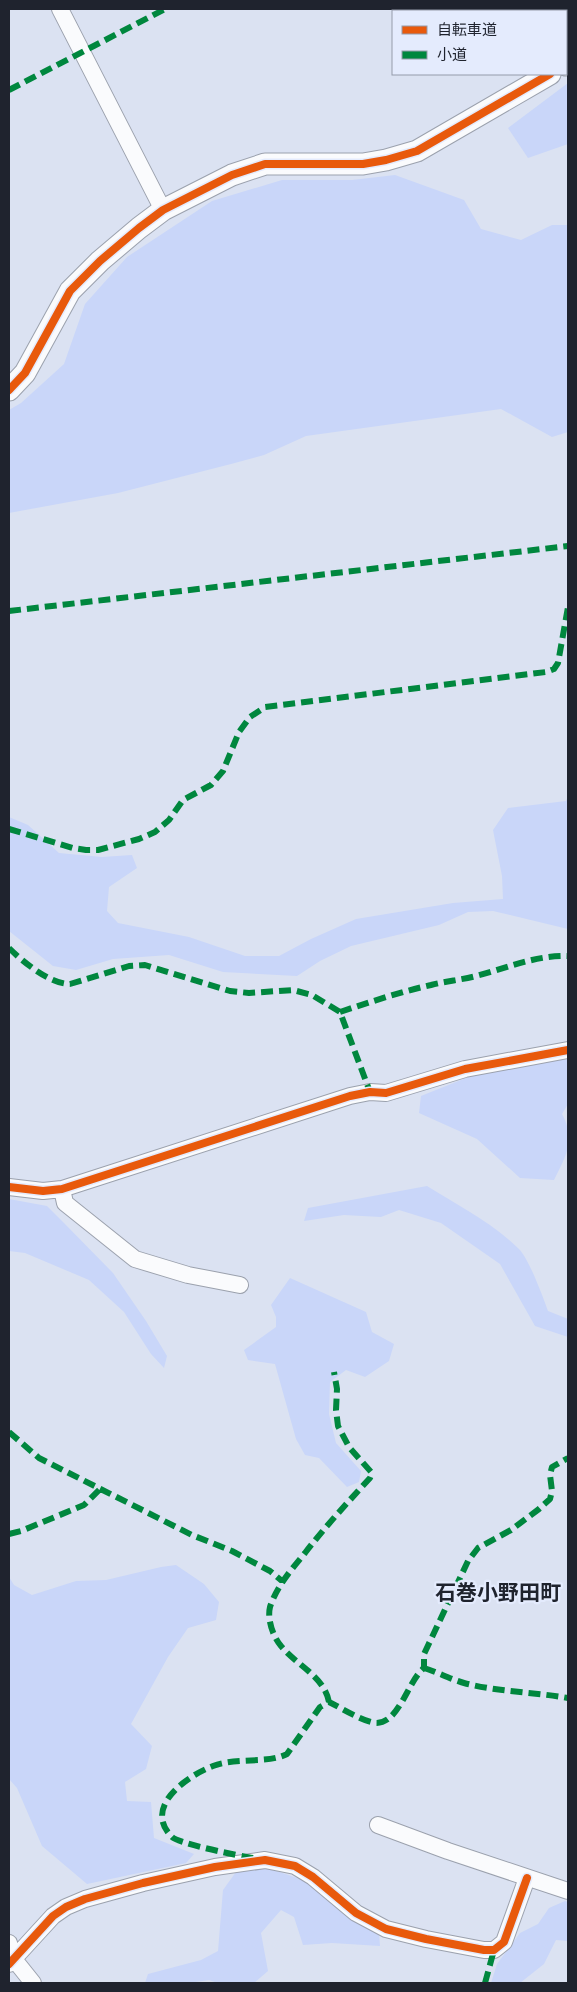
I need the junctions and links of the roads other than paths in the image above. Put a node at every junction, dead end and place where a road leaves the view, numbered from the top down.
1 (60, 9) edge
2 (548, 75) edge
3 (163, 210) junction
4 (9, 390) edge
5 (568, 1050) edge
6 (9, 1187) edge
7 (62, 1189) junction
8 (240, 1285) dead end
9 (378, 1825) dead end
10 (527, 1878) junction
11 (568, 1891) edge
12 (10, 1955) edge
13 (33, 1983) edge

1 - 3 street
2 - 3 street
3 - 4 street
5 - 7 street
6 - 7 street
7 - 8 street
9 - 10 street
10 - 11 street
10 - 12 street
12 - 13 street

